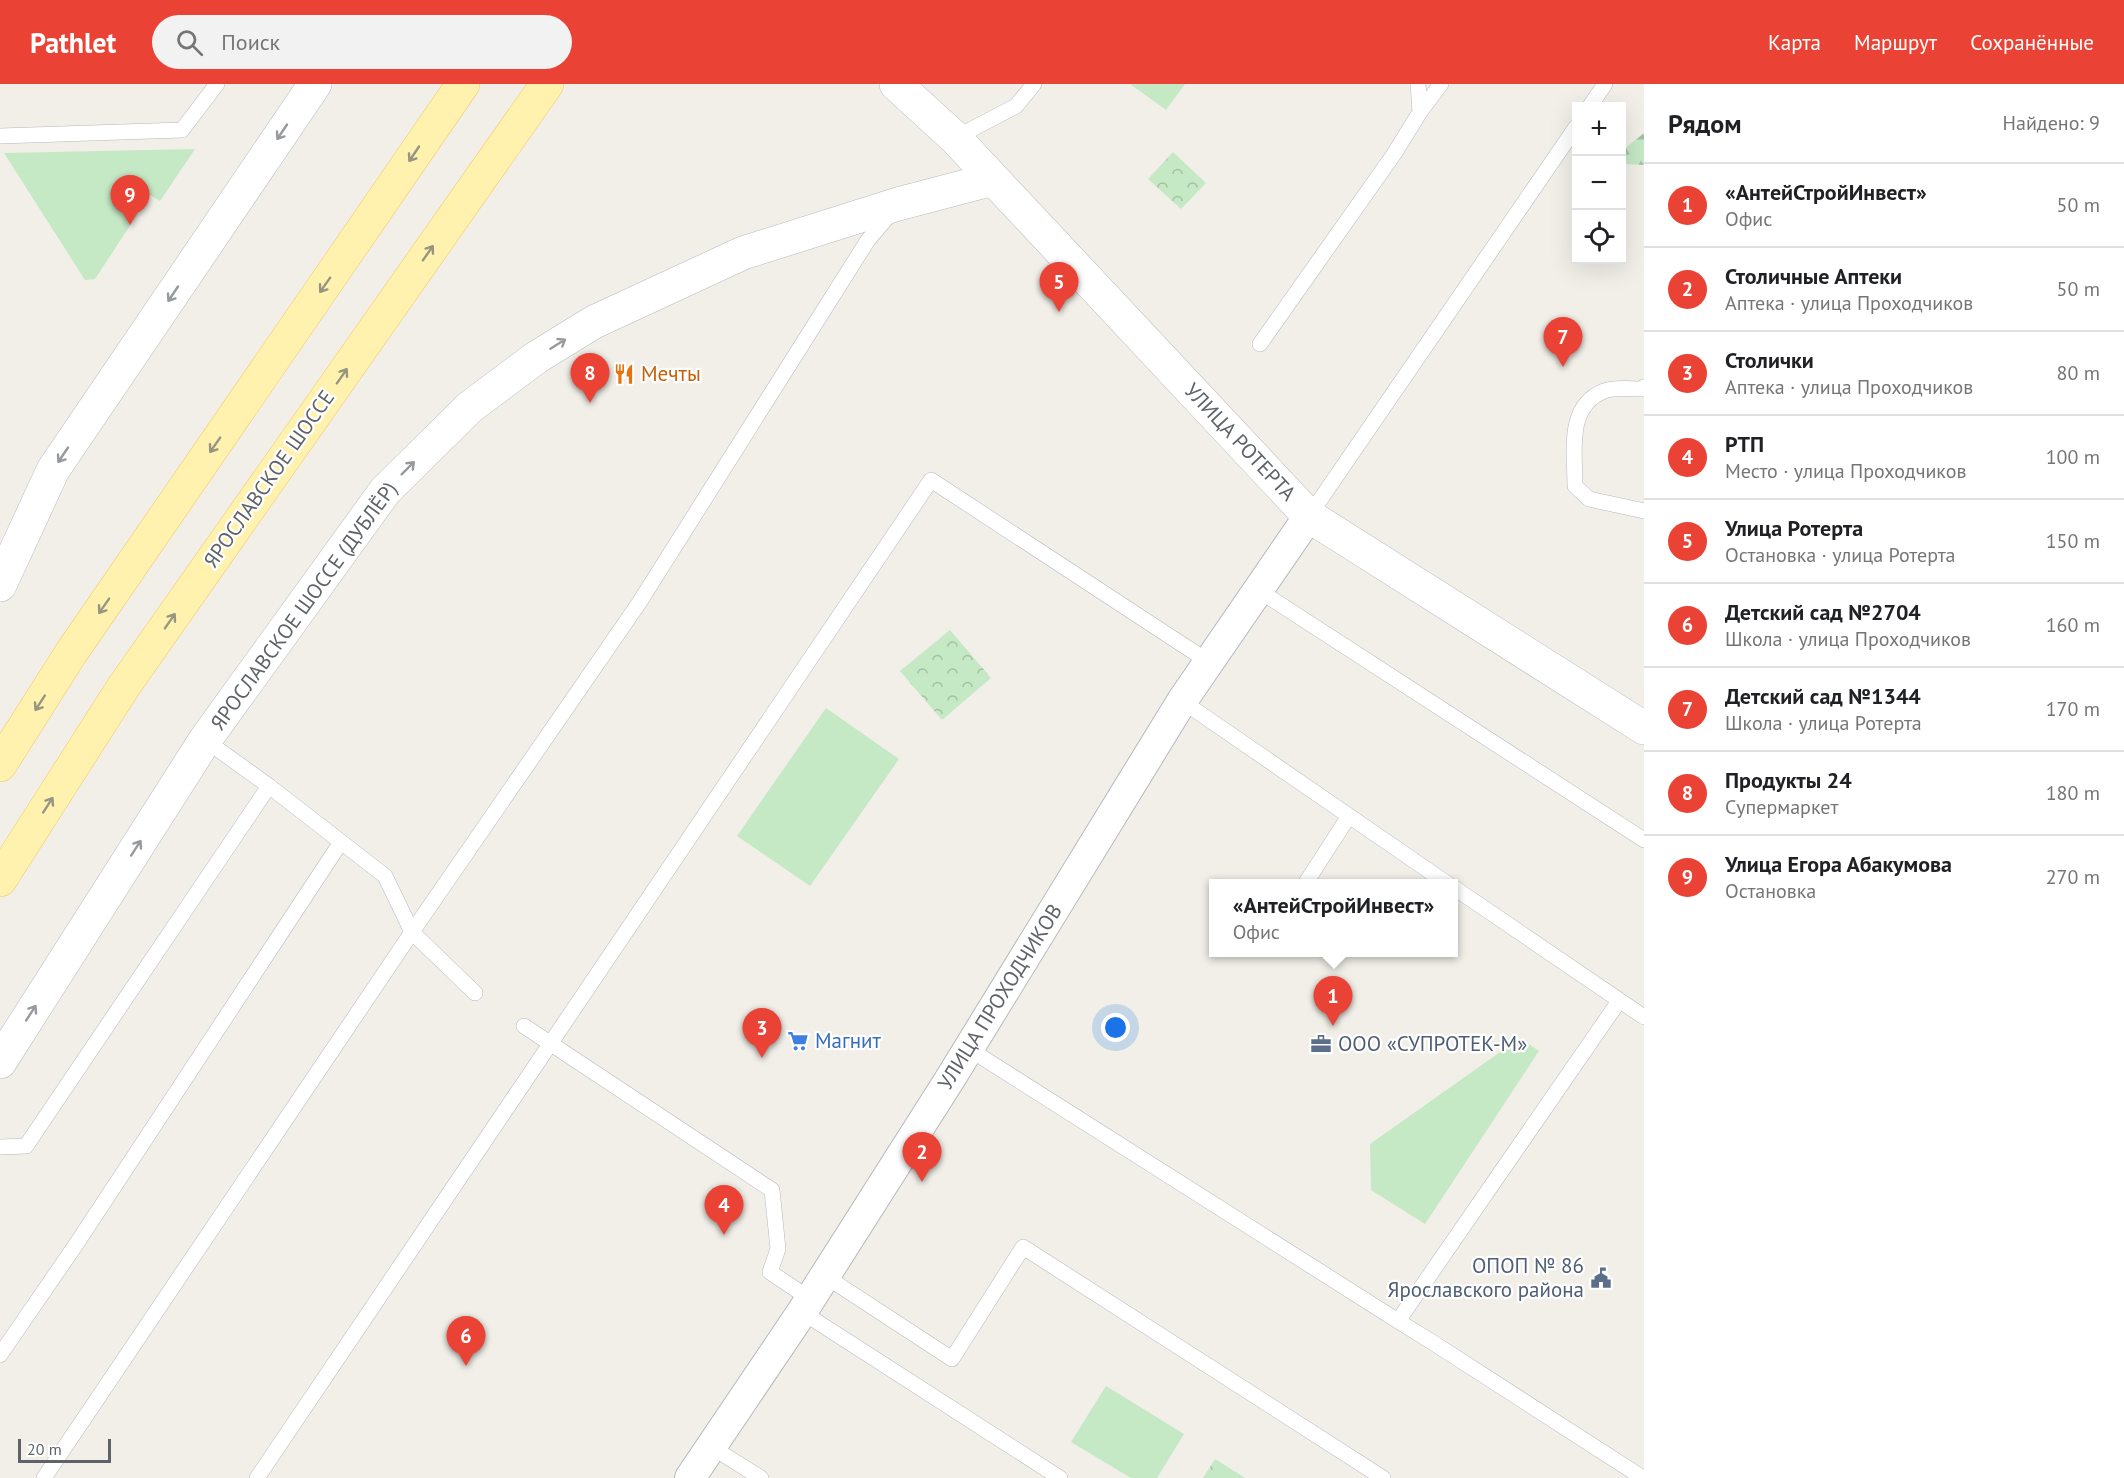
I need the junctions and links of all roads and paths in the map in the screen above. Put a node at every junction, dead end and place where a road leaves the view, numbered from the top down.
1 (218, 84) edge
2 (315, 84) edge
3 (547, 84) edge
4 (896, 84) edge
5 (1035, 84) edge
6 (1418, 84) edge
7 (1441, 84) edge
8 (1605, 84) edge
9 (456, 91) edge
10 (1593, 102) edge
11 (1420, 112) junction
12 (1572, 133) edge
13 (0, 136) edge
14 (955, 138) junction
15 (993, 179) junction
16 (898, 204) junction
17 (1260, 344) dead end
18 (1644, 387) edge
19 (1644, 511) edge
20 (1309, 516) junction
21 (0, 583) edge
22 (1258, 590) junction
23 (1209, 662) junction
24 (1182, 701) junction
25 (1644, 728) edge
26 (205, 741) junction
27 (0, 765) edge
28 (269, 786) junction
29 (1349, 816) junction
30 (1644, 840) edge
31 (341, 842) junction
32 (8, 867) edge
33 (1308, 879) edge
34 (1441, 879) edge
35 (1458, 890) edge
36 (0, 894) edge
37 (412, 932) junction
38 (475, 993) dead end
39 (1619, 1000) junction
40 (1644, 1017) edge
41 (524, 1026) dead end
42 (551, 1044) junction
43 (969, 1048) junction
44 (0, 1062) edge
45 (0, 1147) edge
46 (812, 1295) junction
47 (1398, 1322) junction
48 (0, 1355) edge
49 (710, 1446) junction
50 (44, 1478) edge
51 (257, 1478) edge
52 (690, 1478) edge
53 (761, 1478) edge
54 (1060, 1478) edge
55 (1383, 1478) edge
56 (1643, 1478) edge

1 - 13 lane
2 -> 21 street
32 -> 3 main road, ЯРОСЛАВСКОЕ ШОССЕ
4 - 14 street, УЛИЦА РОТЕРТА
5 - 14 lane
6 - 11 lane
7 - 11 lane
8 - 10 lane
9 -> 27 main road
11 - 17 lane
12 - 20 lane
14 - 15 street, УЛИЦА РОТЕРТА
15 - 16 street, ЯРОСЛАВСКОЕ ШОССЕ (ДУБЛЁР)
15 - 20 street, УЛИЦА РОТЕРТА
26 -> 16 street, ЯРОСЛАВСКОЕ ШОССЕ (ДУБЛЁР)
16 - 37 lane
18 - 19 lane
20 - 22 street, УЛИЦА ПРОХОДЧИКОВ
20 - 25 street, УЛИЦА РОТЕРТА
22 - 23 street, УЛИЦА ПРОХОДЧИКОВ
22 - 30 lane
23 - 24 street, УЛИЦА ПРОХОДЧИКОВ
23 - 42 lane
24 - 29 lane
24 - 43 street, УЛИЦА ПРОХОДЧИКОВ
26 - 28 lane
44 -> 26 street, ЯРОСЛАВСКОЕ ШОССЕ (ДУБЛЁР)
28 - 31 lane
28 - 45 lane
29 - 33 lane
29 - 34 lane
31 - 37 lane
31 - 48 lane
32 - 36 street
35 - 39 lane
37 - 38 lane
37 - 50 lane
39 - 40 lane
39 - 47 lane
41 - 42 lane
42 - 46 lane
42 - 51 lane
43 - 46 street, УЛИЦА ПРОХОДЧИКОВ
43 - 47 lane
46 - 49 street, УЛИЦА ПРОХОДЧИКОВ
46 - 54 lane
46 - 55 lane
47 - 56 lane
49 - 52 street, УЛИЦА ПРОХОДЧИКОВ
49 - 53 lane

